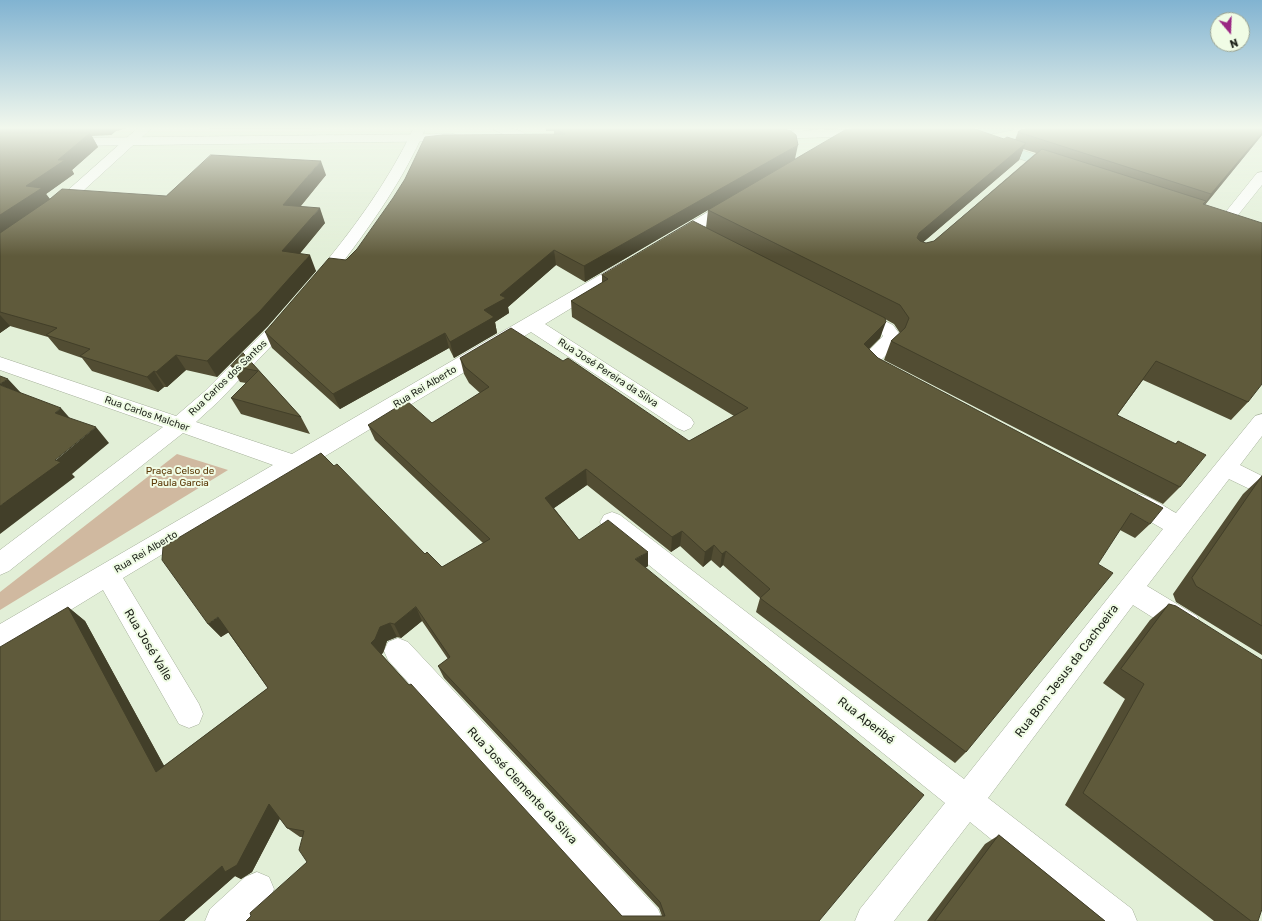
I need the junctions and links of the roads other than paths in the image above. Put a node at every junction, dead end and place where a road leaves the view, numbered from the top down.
1 (100, 170) edge
2 (397, 170) edge
3 (1068, 170) edge
4 (1074, 172) edge
5 (1262, 176) edge
6 (750, 193) edge
7 (41, 219) edge
8 (1218, 219) joint
9 (1240, 226) edge
10 (845, 307) edge
11 (532, 323) junction
12 (0, 363) edge
13 (908, 383) edge
14 (1262, 420) edge
15 (684, 422) dead end
16 (178, 425) junction
17 (295, 464) junction
18 (1225, 467) junction
19 (1262, 486) edge
20 (1116, 492) edge
21 (612, 522) edge
22 (1179, 526) junction
23 (0, 564) edge
24 (108, 575) junction
25 (1130, 589) junction
26 (0, 638) edge
27 (1209, 638) edge
28 (398, 651) dead end
29 (189, 714) dead end
30 (968, 800) junction
31 (257, 889) dead end
32 (222, 921) edge
33 (646, 921) edge
34 (872, 921) edge
35 (1120, 921) edge

1 - 7 street
2 - 16 street, Rua Carlos dos Santos
3 - 4 main road
5 - 8 street
6 - 11 street, Rua Rei Alberto
8 - 9 main road
10 - 13 street
11 - 15 street, Rua José Pereira da Silva
11 - 17 street, Rua Rei Alberto
12 - 16 street, Rua Carlos Malcher
14 - 18 street, Rua Bom Jesus da Cachoeira
16 - 17 street, Rua Carlos Malcher
16 - 23 street, Rua Carlos dos Santos
17 - 24 street, Rua Rei Alberto
18 - 19 street
18 - 22 street, Rua Bom Jesus da Cachoeira
20 - 22 street
21 - 30 street, Rua Aperibé
22 - 25 street, Rua Bom Jesus da Cachoeira
24 - 26 street, Rua Rei Alberto
24 - 29 street, Rua José Valle
25 - 27 street
25 - 30 street, Rua Bom Jesus da Cachoeira
28 - 33 street, Rua José Clemente da Silva
30 - 34 street, Rua Bom Jesus da Cachoeira
30 - 35 street, Rua Aperibé
31 - 32 street

